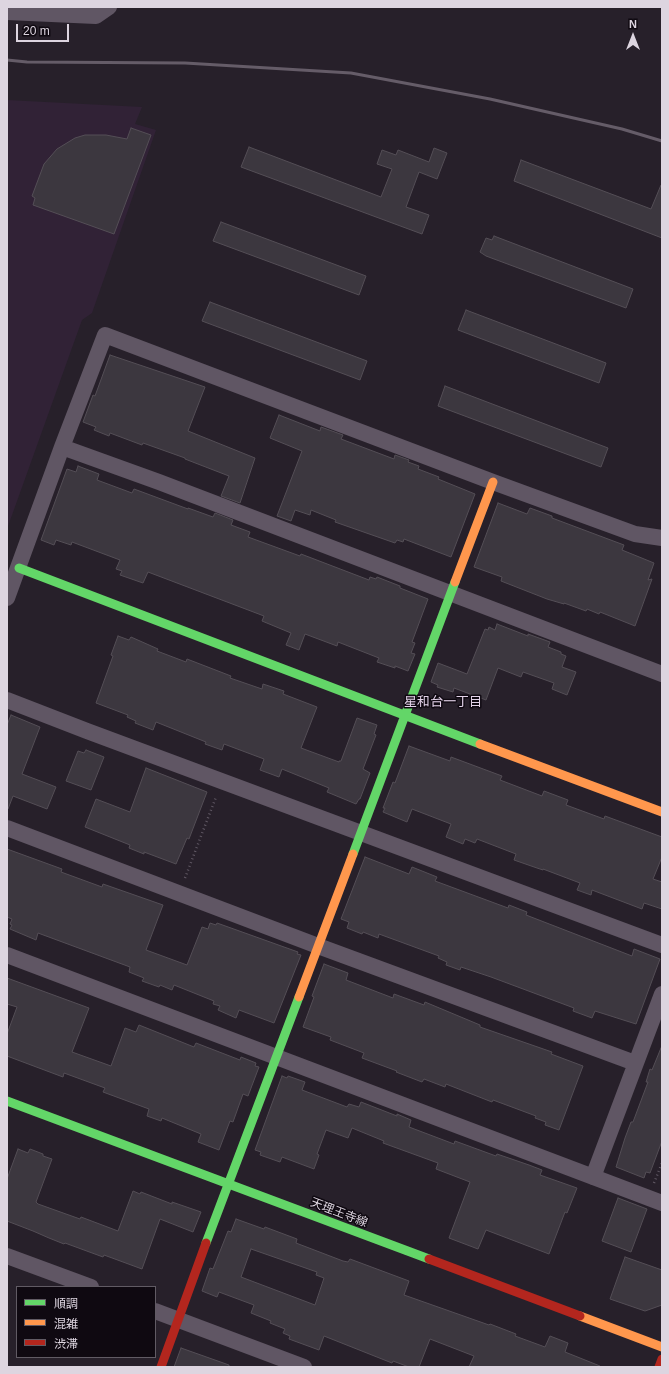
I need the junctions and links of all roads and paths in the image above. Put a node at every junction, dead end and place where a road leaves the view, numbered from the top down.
1 (109, 7) edge
2 (7, 12) edge
3 (62, 447) junction
4 (493, 482) junction
5 (662, 538) edge
6 (19, 568) junction
7 (451, 594) junction
8 (7, 598) edge
9 (662, 674) edge
10 (7, 700) edge
11 (404, 715) junction
12 (222, 781) junction
13 (662, 812) edge
14 (7, 828) edge
15 (360, 833) junction
16 (179, 894) junction
17 (662, 945) edge
18 (318, 946) junction
19 (7, 955) edge
20 (662, 994) edge
21 (276, 1057) junction
22 (635, 1063) junction
23 (7, 1101) edge
24 (662, 1163) edge
25 (593, 1177) junction
26 (654, 1183) dead end
27 (228, 1184) junction
28 (662, 1203) edge
29 (7, 1256) edge
30 (88, 1286) edge
31 (156, 1311) edge
32 (179, 1320) junction
33 (662, 1347) edge
34 (662, 1359) edge
35 (161, 1367) edge
36 (304, 1367) edge
37 (659, 1367) edge

1 - 2 street
3 - 4 street
3 - 6 street
3 - 7 street
4 - 5 street
4 - 7 street
6 - 8 street
6 - 11 street
7 - 9 street
7 - 11 street
10 - 12 street
11 - 13 street
11 - 15 street
12 - 15 street
12 - 16 path
14 - 16 street
15 - 17 street
15 - 18 street
16 - 18 street
18 - 21 street
18 - 22 street
19 - 21 street
20 - 22 street
21 - 25 street
21 - 27 street
22 - 25 street
23 - 27 street, 天理王寺線
24 - 26 path
25 - 28 street
27 - 32 street
27 - 33 street, 天理王寺線
29 - 30 street
31 - 32 street
32 - 35 street
32 - 36 street
34 - 37 street

